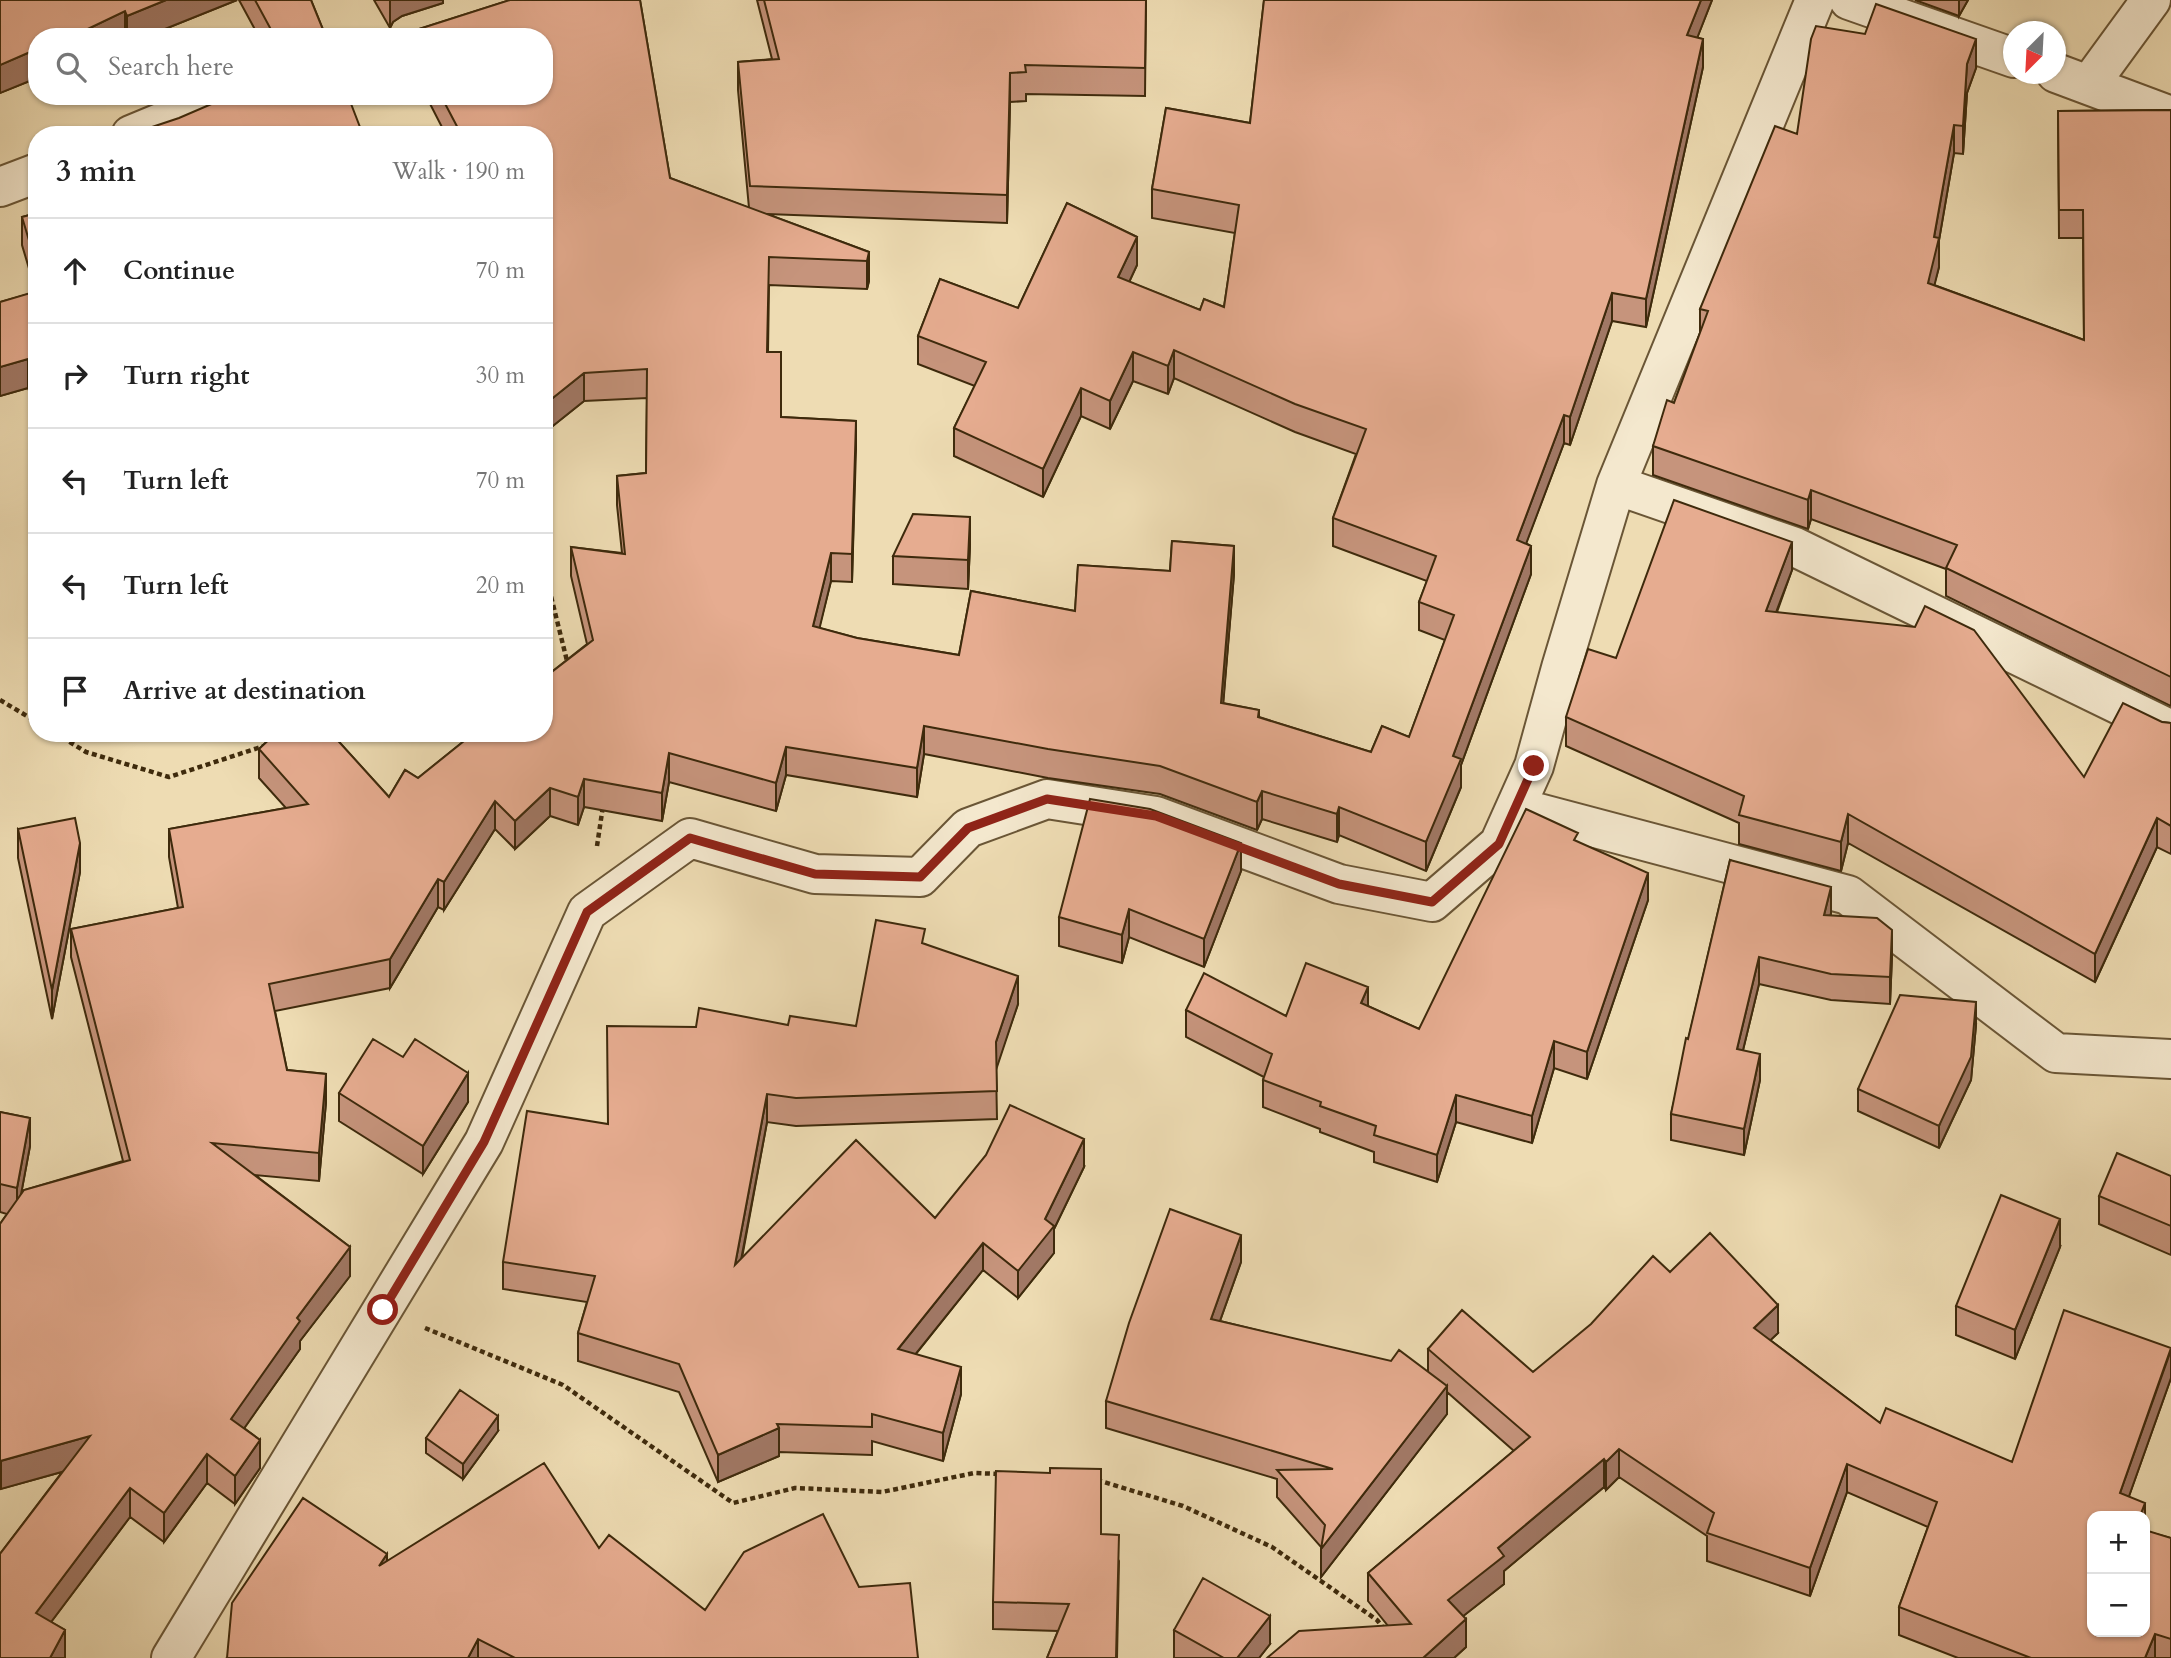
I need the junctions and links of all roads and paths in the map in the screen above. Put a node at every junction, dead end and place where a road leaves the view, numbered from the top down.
1 (1815, 0) edge
2 (1849, 0) edge
3 (2151, 0) edge
4 (2003, 54) edge
5 (2072, 79) edge
6 (203, 105) edge
7 (2171, 116) edge
8 (153, 126) edge
9 (28, 176) edge
10 (0, 187) edge
11 (1616, 485) junction
12 (553, 605) edge
13 (569, 671) edge
14 (0, 700) edge
15 (28, 717) edge
16 (2171, 730) edge
17 (70, 742) edge
18 (268, 742) edge
19 (605, 795) edge
20 (1516, 807) junction
21 (587, 912) junction
22 (2171, 1059) edge
23 (383, 1310) junction
24 (1012, 1474) edge
25 (1086, 1476) edge
26 (1392, 1639) edge
27 (171, 1658) edge

1 - 11 street
2 - 4 street
3 - 5 street
5 - 7 street
6 - 8 street
9 - 10 street
11 - 16 street
11 - 20 street
12 - 13 path
14 - 15 path
17 - 18 path
19 - 21 path
20 - 21 street
20 - 22 street
21 - 23 street
23 - 24 path
23 - 27 street
25 - 26 path

